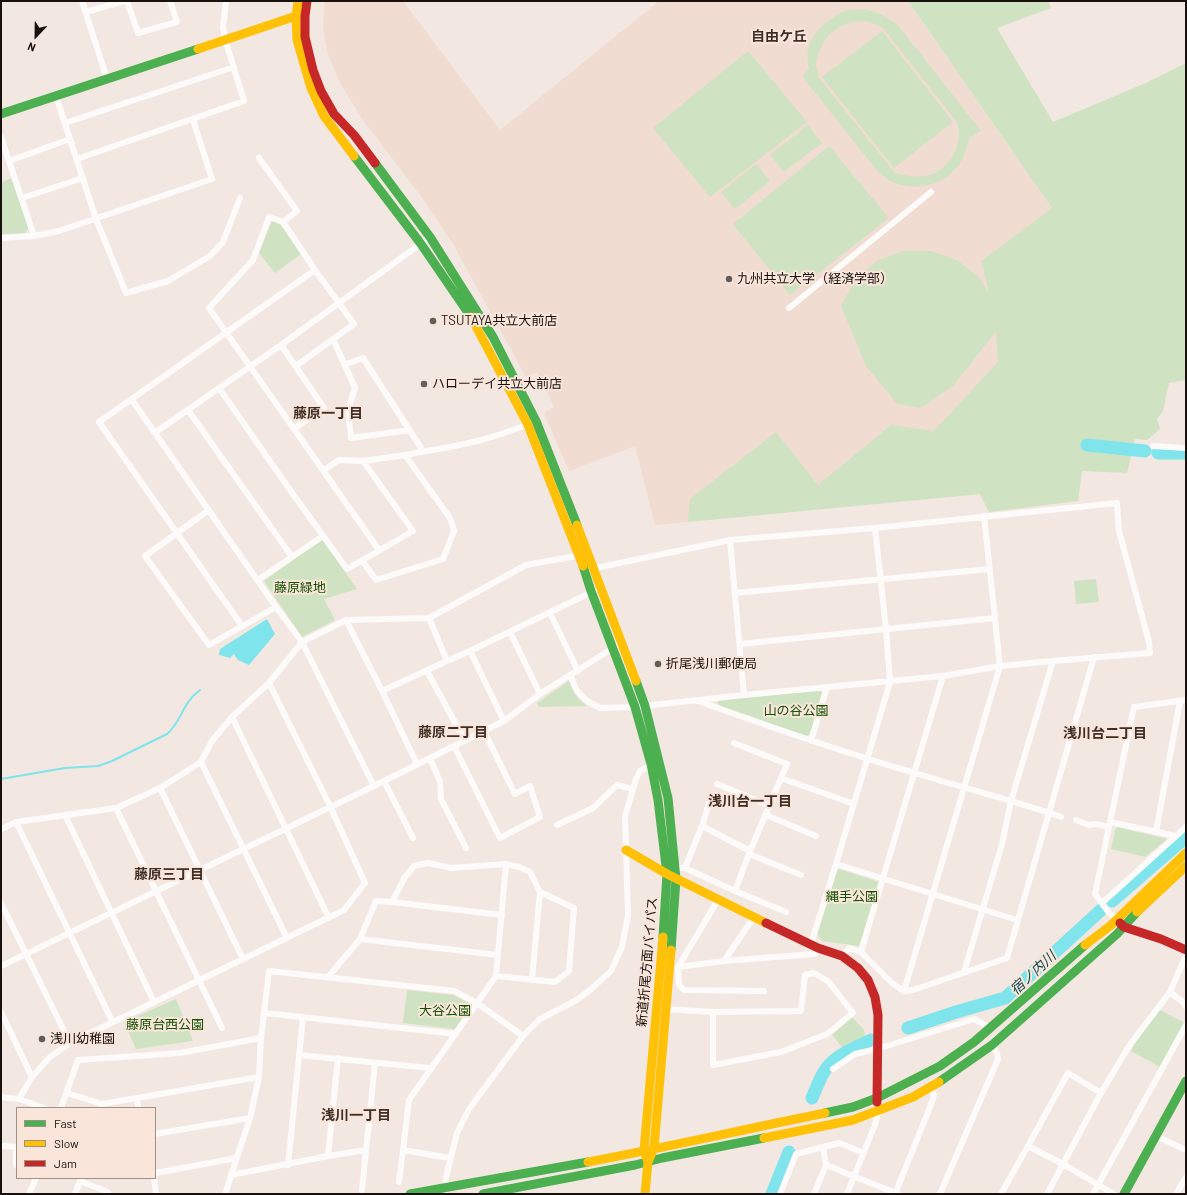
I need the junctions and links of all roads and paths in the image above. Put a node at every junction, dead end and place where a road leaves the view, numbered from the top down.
1 (82, 1) edge
2 (126, 1) edge
3 (170, 1) edge
4 (226, 1) edge
5 (298, 1) edge
6 (307, 1) edge
7 (86, 12) junction
8 (300, 16) junction
9 (225, 39) junction
10 (234, 67) junction
11 (107, 79) junction
12 (56, 96) junction
13 (1, 114) edge
14 (193, 120) junction
15 (65, 123) junction
16 (1, 137) edge
17 (70, 139) junction
18 (260, 158) dead end
19 (77, 159) junction
20 (9, 161) junction
21 (83, 178) junction
22 (931, 192) dead end
23 (22, 198) junction
24 (240, 198) dead end
25 (96, 219) junction
26 (283, 222) junction
27 (34, 236) junction
28 (430, 237) junction
29 (1, 238) edge
30 (421, 244) junction
31 (315, 270) junction
32 (339, 302) junction
33 (789, 308) dead end
34 (225, 333) junction
35 (333, 339) junction
36 (281, 345) junction
37 (344, 365) junction
38 (250, 366) junction
39 (296, 366) junction
40 (219, 388) junction
41 (132, 400) junction
42 (188, 410) junction
43 (532, 423) junction
44 (294, 429) junction
45 (410, 430) junction
46 (156, 432) junction
47 (1153, 446) dead end
48 (1186, 448) edge
49 (423, 450) junction
50 (405, 455) junction
51 (363, 460) junction
52 (324, 470) junction
53 (209, 510) junction
54 (984, 516) junction
55 (875, 528) junction
56 (177, 533) junction
57 (323, 536) junction
58 (730, 540) junction
59 (379, 550) junction
60 (583, 554) junction
61 (292, 557) junction
62 (362, 560) junction
63 (990, 569) junction
64 (589, 570) junction
65 (881, 579) junction
66 (258, 580) junction
67 (596, 590) junction
68 (735, 593) junction
69 (276, 606) junction
70 (550, 613) junction
71 (429, 618) junction
72 (995, 618) junction
73 (346, 620) junction
74 (242, 626) junction
75 (886, 629) junction
76 (510, 632) junction
77 (302, 642) junction
78 (740, 644) junction
79 (617, 645) junction
80 (470, 651) junction
81 (1094, 657) junction
82 (447, 660) junction
83 (1053, 661) junction
84 (1000, 666) junction
85 (427, 671) junction
86 (578, 671) junction
87 (570, 675) junction
88 (943, 676) junction
89 (890, 682) junction
90 (269, 683) junction
91 (827, 687) junction
92 (382, 691) junction
93 (540, 694) junction
94 (744, 695) junction
95 (697, 700) junction
96 (1183, 700) edge
97 (645, 706) junction
98 (635, 707) junction
99 (232, 717) junction
100 (504, 721) junction
101 (484, 731) junction
102 (465, 741) junction
103 (811, 741) junction
104 (734, 742) dead end
105 (454, 746) junction
106 (430, 758) junction
107 (867, 759) junction
108 (201, 762) junction
109 (656, 763) junction
110 (417, 764) junction
111 (914, 773) junction
112 (781, 778) junction
113 (384, 781) junction
114 (717, 784) dead end
115 (374, 786) junction
116 (160, 788) junction
117 (964, 788) junction
118 (632, 789) junction
119 (1011, 801) junction
120 (709, 803) dead end
121 (854, 804) junction
122 (330, 806) junction
123 (770, 806) junction
124 (116, 808) junction
125 (1048, 813) junction
126 (65, 815) junction
127 (766, 815) junction
128 (1061, 817) dead end
129 (1076, 820) dead end
130 (16, 822) junction
131 (1110, 824) junction
132 (557, 825) dead end
133 (702, 826) junction
134 (1186, 827) edge
135 (286, 828) junction
136 (1, 829) edge
137 (1156, 832) junction
138 (816, 836) dead end
139 (1176, 836) junction
140 (413, 838) dead end
141 (243, 848) junction
142 (466, 848) dead end
143 (626, 850) junction
144 (750, 852) junction
145 (1186, 853) edge
146 (506, 864) junction
147 (836, 864) junction
148 (1186, 866) edge
149 (675, 868) junction
150 (685, 868) junction
151 (200, 870) junction
152 (667, 874) junction
153 (801, 875) dead end
154 (676, 879) junction
155 (883, 879) junction
156 (156, 891) junction
157 (735, 891) junction
158 (540, 892) junction
159 (932, 894) junction
160 (718, 900) junction
161 (392, 902) junction
162 (1, 903) edge
163 (1102, 903) junction
164 (983, 909) junction
165 (112, 912) junction
166 (786, 912) dead end
167 (502, 915) junction
168 (754, 917) junction
169 (329, 918) junction
170 (1116, 919) junction
171 (1017, 920) junction
172 (1124, 927) junction
173 (69, 933) junction
174 (287, 938) junction
175 (360, 939) junction
176 (814, 946) junction
177 (1186, 950) edge
178 (861, 952) junction
179 (26, 953) junction
180 (498, 955) junction
181 (1186, 955) edge
182 (842, 956) junction
183 (243, 959) junction
184 (724, 961) junction
185 (1, 966) edge
186 (678, 967) junction
187 (964, 972) junction
188 (330, 976) junction
189 (496, 976) junction
190 (532, 979) junction
191 (198, 981) junction
192 (764, 991) dead end
193 (904, 991) junction
194 (1170, 992) junction
195 (154, 1002) junction
196 (477, 1003) junction
197 (1186, 1007) edge
198 (666, 1009) junction
199 (1, 1012) edge
200 (713, 1012) junction
201 (265, 1013) junction
202 (303, 1017) junction
203 (112, 1021) junction
204 (3, 1024) edge
205 (1186, 1025) edge
206 (222, 1028) dead end
207 (991, 1028) junction
208 (456, 1034) junction
209 (523, 1036) junction
210 (261, 1038) junction
211 (70, 1043) junction
212 (992, 1045) junction
213 (878, 1049) junction
214 (299, 1055) junction
215 (338, 1058) junction
216 (375, 1063) junction
217 (430, 1068) junction
218 (833, 1070) dead end
219 (32, 1077) junction
220 (259, 1077) junction
221 (1186, 1081) edge
222 (930, 1087) junction
223 (67, 1093) junction
224 (1101, 1093) junction
225 (1, 1097) edge
226 (877, 1098) junction
227 (19, 1099) junction
228 (137, 1099) junction
229 (41, 1107) edge
230 (61, 1107) edge
231 (138, 1107) edge
232 (877, 1111) junction
233 (250, 1118) junction
234 (156, 1134) edge
235 (1156, 1136) junction
236 (1, 1146) edge
237 (1028, 1146) junction
238 (16, 1147) edge
239 (823, 1147) junction
240 (654, 1148) junction
241 (366, 1150) junction
242 (403, 1150) junction
243 (644, 1150) junction
244 (1186, 1150) edge
245 (864, 1153) junction
246 (328, 1156) junction
247 (237, 1158) junction
248 (450, 1158) junction
249 (648, 1162) junction
250 (1063, 1164) junction
251 (288, 1165) junction
252 (826, 1165) junction
253 (156, 1173) edge
254 (231, 1175) junction
255 (855, 1176) junction
256 (1186, 1177) edge
257 (36, 1179) edge
258 (154, 1179) edge
259 (398, 1182) dead end
260 (1098, 1185) junction
261 (362, 1190) dead end
262 (445, 1191) edge
263 (30, 1194) edge
264 (75, 1194) edge
265 (108, 1194) edge
266 (156, 1194) edge
267 (224, 1194) edge
268 (410, 1194) edge
269 (483, 1194) edge
270 (644, 1194) edge
271 (780, 1194) edge
272 (814, 1194) edge
273 (848, 1194) edge
274 (896, 1194) edge
275 (940, 1194) edge
276 (1001, 1194) edge
277 (1047, 1194) edge
278 (1093, 1194) edge
279 (1114, 1194) edge
280 (1124, 1194) edge
281 (1176, 1194) edge

1 - 7 street
2 - 3 street
2 - 7 street
4 - 9 street
5 - 8 street
6 - 8 street
7 - 11 street
8 - 9 street
8 - 28 street
8 - 30 street
9 - 10 street
9 - 11 street
10 - 14 street
10 - 15 street
11 - 12 street
12 - 13 street
12 - 15 street
14 - 19 street
14 - 25 street
15 - 17 street
16 - 20 street
17 - 19 street
17 - 20 street
18 - 26 street
19 - 21 street
20 - 23 street
21 - 23 street
21 - 25 street
22 - 33 street
23 - 27 street
24 - 25 street
25 - 27 street
26 - 31 street
26 - 34 street
27 - 29 street
28 - 30 street
28 - 43 street
30 - 32 street
30 - 43 street
31 - 32 street
31 - 34 street
32 - 35 street
32 - 36 street
34 - 38 street
34 - 41 street
35 - 37 street
35 - 39 street
36 - 38 street
36 - 39 street
37 - 45 street
37 - 45 street
38 - 40 street
38 - 44 street
39 - 44 street
40 - 42 street
40 - 57 street
41 - 46 street
41 - 56 street
42 - 46 street
42 - 61 street
43 - 49 street
43 - 60 street
44 - 52 street
45 - 49 street
46 - 53 street
47 - 48 street
49 - 50 street
50 - 51 street
50 - 62 street
51 - 52 street
51 - 59 street
52 - 59 street
53 - 56 street
53 - 66 street
54 - 55 street
54 - 63 street
54 - 81 street
55 - 58 street
55 - 65 street
56 - 74 street
56 - 74 street
57 - 61 street
57 - 62 street
58 - 64 street
58 - 68 street
59 - 62 street
60 - 64 street
60 - 71 street
61 - 66 street
63 - 65 street
63 - 72 street
64 - 67 street
65 - 68 street
65 - 75 street
66 - 69 street
67 - 70 street
67 - 79 street
68 - 78 street
69 - 74 street
69 - 77 street
70 - 76 street
70 - 86 street
71 - 73 street
71 - 82 street
72 - 75 street
72 - 84 street
73 - 77 street
73 - 92 street
75 - 78 street
75 - 89 street
76 - 80 street
76 - 93 street
77 - 90 street
77 - 115 street
78 - 94 street
79 - 86 street
79 - 97 street
79 - 98 street
80 - 82 street
80 - 100 street
81 - 83 street
81 - 125 street
82 - 85 street
83 - 84 street
83 - 119 street
84 - 88 street
84 - 117 street
85 - 92 street
85 - 102 street
86 - 87 street
87 - 93 street
87 - 98 street
88 - 89 street
88 - 111 street
89 - 91 street
89 - 107 street
90 - 99 street
90 - 122 street
91 - 94 street
91 - 103 street
92 - 110 street
93 - 100 street
94 - 95 street
95 - 97 street
95 - 103 street
96 - 131 street
96 - 137 street
97 - 98 street
97 - 109 street
98 - 109 street
99 - 108 street
99 - 135 street
100 - 101 street
101 - 102 street
101 - 105 street
102 - 105 street
103 - 107 street
104 - 112 street
105 - 106 street
106 - 110 street
106 - 142 street
107 - 111 street
107 - 121 street
108 - 116 street
108 - 141 street
109 - 118 street
109 - 149 street
109 - 152 street, 新道折尾方面バイパス
110 - 113 street
111 - 117 street
111 - 155 street
112 - 121 street
112 - 123 street
113 - 115 street
113 - 140 street
114 - 123 street
115 - 122 street
116 - 124 street
116 - 151 street
117 - 119 street
117 - 159 street
118 - 132 street
118 - 143 street
119 - 125 street
119 - 164 street
120 - 133 street
121 - 147 street
122 - 135 street
122 - 169 street
123 - 127 street
124 - 126 street
124 - 156 street
125 - 128 street
125 - 171 street
126 - 130 street
126 - 165 street
127 - 138 street
127 - 144 street
129 - 131 street
130 - 136 street
130 - 173 street
131 - 137 street
131 - 163 street
133 - 144 street
133 - 150 street
134 - 139 street
135 - 141 street
135 - 169 street
137 - 139 street
139 - 163 street
141 - 151 street
141 - 174 street
143 - 152 street
143 - 209 street
144 - 153 street
144 - 157 street
145 - 170 street
146 - 158 street
146 - 161 street
146 - 167 street
147 - 155 street
147 - 176 street
148 - 172 street
149 - 150 street
149 - 154 street
150 - 157 street
151 - 156 street
151 - 183 street
152 - 154 street
152 - 243 street, 新道折尾方面バイパス
154 - 160 street
154 - 198 street
155 - 159 street
155 - 178 street
156 - 165 street
156 - 191 street
157 - 166 street
158 - 190 street
158 - 190 street
159 - 164 street
159 - 193 street
160 - 168 street
160 - 186 street
161 - 167 street
161 - 175 street
162 - 179 street
163 - 170 street
164 - 171 street
164 - 187 street
165 - 173 street
165 - 195 street
167 - 180 street
168 - 176 street
168 - 184 street
169 - 174 street
170 - 172 street
170 - 207 street
171 - 187 street
172 - 177 street
172 - 212 street
173 - 179 street
173 - 203 street
174 - 183 street
175 - 180 street
175 - 188 street
176 - 182 street
176 - 184 street
178 - 182 street
178 - 193 street
179 - 185 street
179 - 211 street
180 - 189 street
181 - 194 street
182 - 213 street
183 - 191 street
184 - 186 street
186 - 192 street
187 - 193 street
188 - 196 street
188 - 201 street
189 - 190 street
189 - 196 street
191 - 195 street
191 - 206 street
194 - 197 street
194 - 224 street
195 - 203 street
196 - 208 street
196 - 209 street
198 - 200 street
198 - 240 street
199 - 204 street
200 - 200 street
201 - 202 street
201 - 210 street
202 - 208 street
202 - 214 street
203 - 211 street
204 - 219 street
205 - 260 street
207 - 213 street
207 - 226 street
208 - 217 street
209 - 248 street
210 - 220 street
210 - 223 street
211 - 219 street
212 - 222 street
212 - 275 street
213 - 218 street
213 - 226 street
214 - 215 street
214 - 251 street
215 - 216 street
215 - 246 street
216 - 217 street
216 - 241 street
217 - 242 street
219 - 227 street
220 - 228 street
220 - 233 street
221 - 235 street
222 - 232 street
222 - 274 street
223 - 228 street
223 - 230 street
224 - 237 street
224 - 250 street
225 - 227 street
226 - 232 street
226 - 240 street
227 - 229 street
228 - 231 street
232 - 245 street
232 - 249 street
233 - 234 street
233 - 247 street
235 - 244 street
235 - 280 street
236 - 238 street
237 - 250 street
237 - 276 street
239 - 245 street
239 - 252 street
239 - 271 street
240 - 243 street
240 - 249 street
241 - 246 street
241 - 261 street
242 - 248 street
242 - 259 street
243 - 249 street, 新道折尾方面バイパス
243 - 262 street
245 - 255 street
246 - 251 street
247 - 253 street
247 - 254 street
248 - 262 street
249 - 269 street
249 - 270 street
250 - 260 street
250 - 277 street
251 - 254 street
252 - 255 street
252 - 272 street
254 - 267 street
255 - 273 street
255 - 274 street
256 - 281 street
257 - 263 street
258 - 266 street
260 - 278 street
260 - 279 street
262 - 268 street
264 - 265 street

